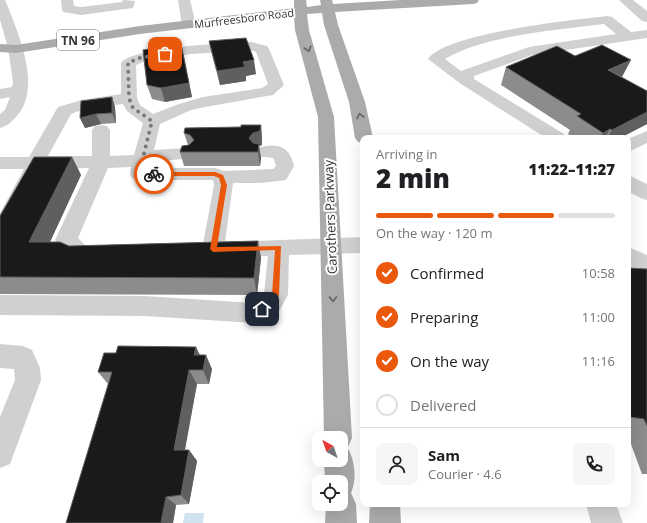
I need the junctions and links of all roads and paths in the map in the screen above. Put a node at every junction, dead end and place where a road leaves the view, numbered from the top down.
1 (67, 0) edge
2 (129, 0) edge
3 (184, 0) edge
4 (473, 0) edge
5 (624, 0) edge
6 (0, 2) edge
7 (327, 4) edge
8 (300, 5) edge
9 (647, 18) edge
10 (189, 25) junction
11 (647, 34) edge
12 (628, 36) junction
13 (0, 48) edge
14 (16, 49) junction
15 (0, 57) edge
16 (466, 81) junction
17 (20, 90) junction
18 (0, 94) edge
19 (129, 98) junction
20 (152, 121) junction
21 (0, 123) edge
22 (101, 130) dead end
23 (363, 135) edge
24 (553, 135) edge
25 (647, 136) edge
26 (631, 144) edge
27 (262, 152) dead end
28 (187, 154) edge
29 (143, 159) junction
30 (101, 162) junction
31 (0, 163) edge
32 (35, 163) junction
33 (222, 176) junction
34 (631, 184) edge
35 (647, 194) edge
36 (0, 235) edge
37 (360, 245) edge
38 (331, 246) junction
39 (279, 247) junction
40 (213, 249) junction
41 (191, 250) edge
42 (119, 252) edge
43 (631, 258) edge
44 (647, 266) edge
45 (0, 305) edge
46 (0, 356) edge
47 (338, 431) edge
48 (0, 454) edge
49 (384, 507) edge
50 (602, 507) edge
51 (341, 511) edge
52 (341, 523) edge
53 (385, 523) edge
54 (608, 523) edge

1 - 2 street
3 - 10 street
4 - 7 main road, Murfreesboro Road / TN 96
5 - 9 street
6 - 14 street
7 - 8 main road, Murfreesboro Road / TN 96
23 -> 7 main road
8 - 10 main road, Murfreesboro Road / TN 96
8 -> 38 main road, Carothers Parkway
10 - 14 main road, Murfreesboro Road / TN 96
11 - 12 street
12 - 16 street
12 - 16 street
13 - 14 main road, Murfreesboro Road
14 - 15 main road, Murfreesboro Road / TN 96
14 - 17 street
16 - 24 street
17 - 18 street
17 - 21 street
19 - 20 street
19 - 20 street
19 - 32 street
20 - 29 street
22 - 30 street
25 - 26 street
27 - 33 street
28 - 29 street
29 - 30 street
29 - 33 street
30 - 32 street
30 - 42 street
31 - 32 street
32 - 36 street
33 - 40 street
34 - 35 street
37 - 38 street
38 - 39 street
38 -> 47 main road, Carothers Parkway
39 - 40 street
39 - 45 street
40 - 41 street
43 - 44 street
46 - 48 street
49 - 53 main road
50 - 54 street
51 - 52 main road

